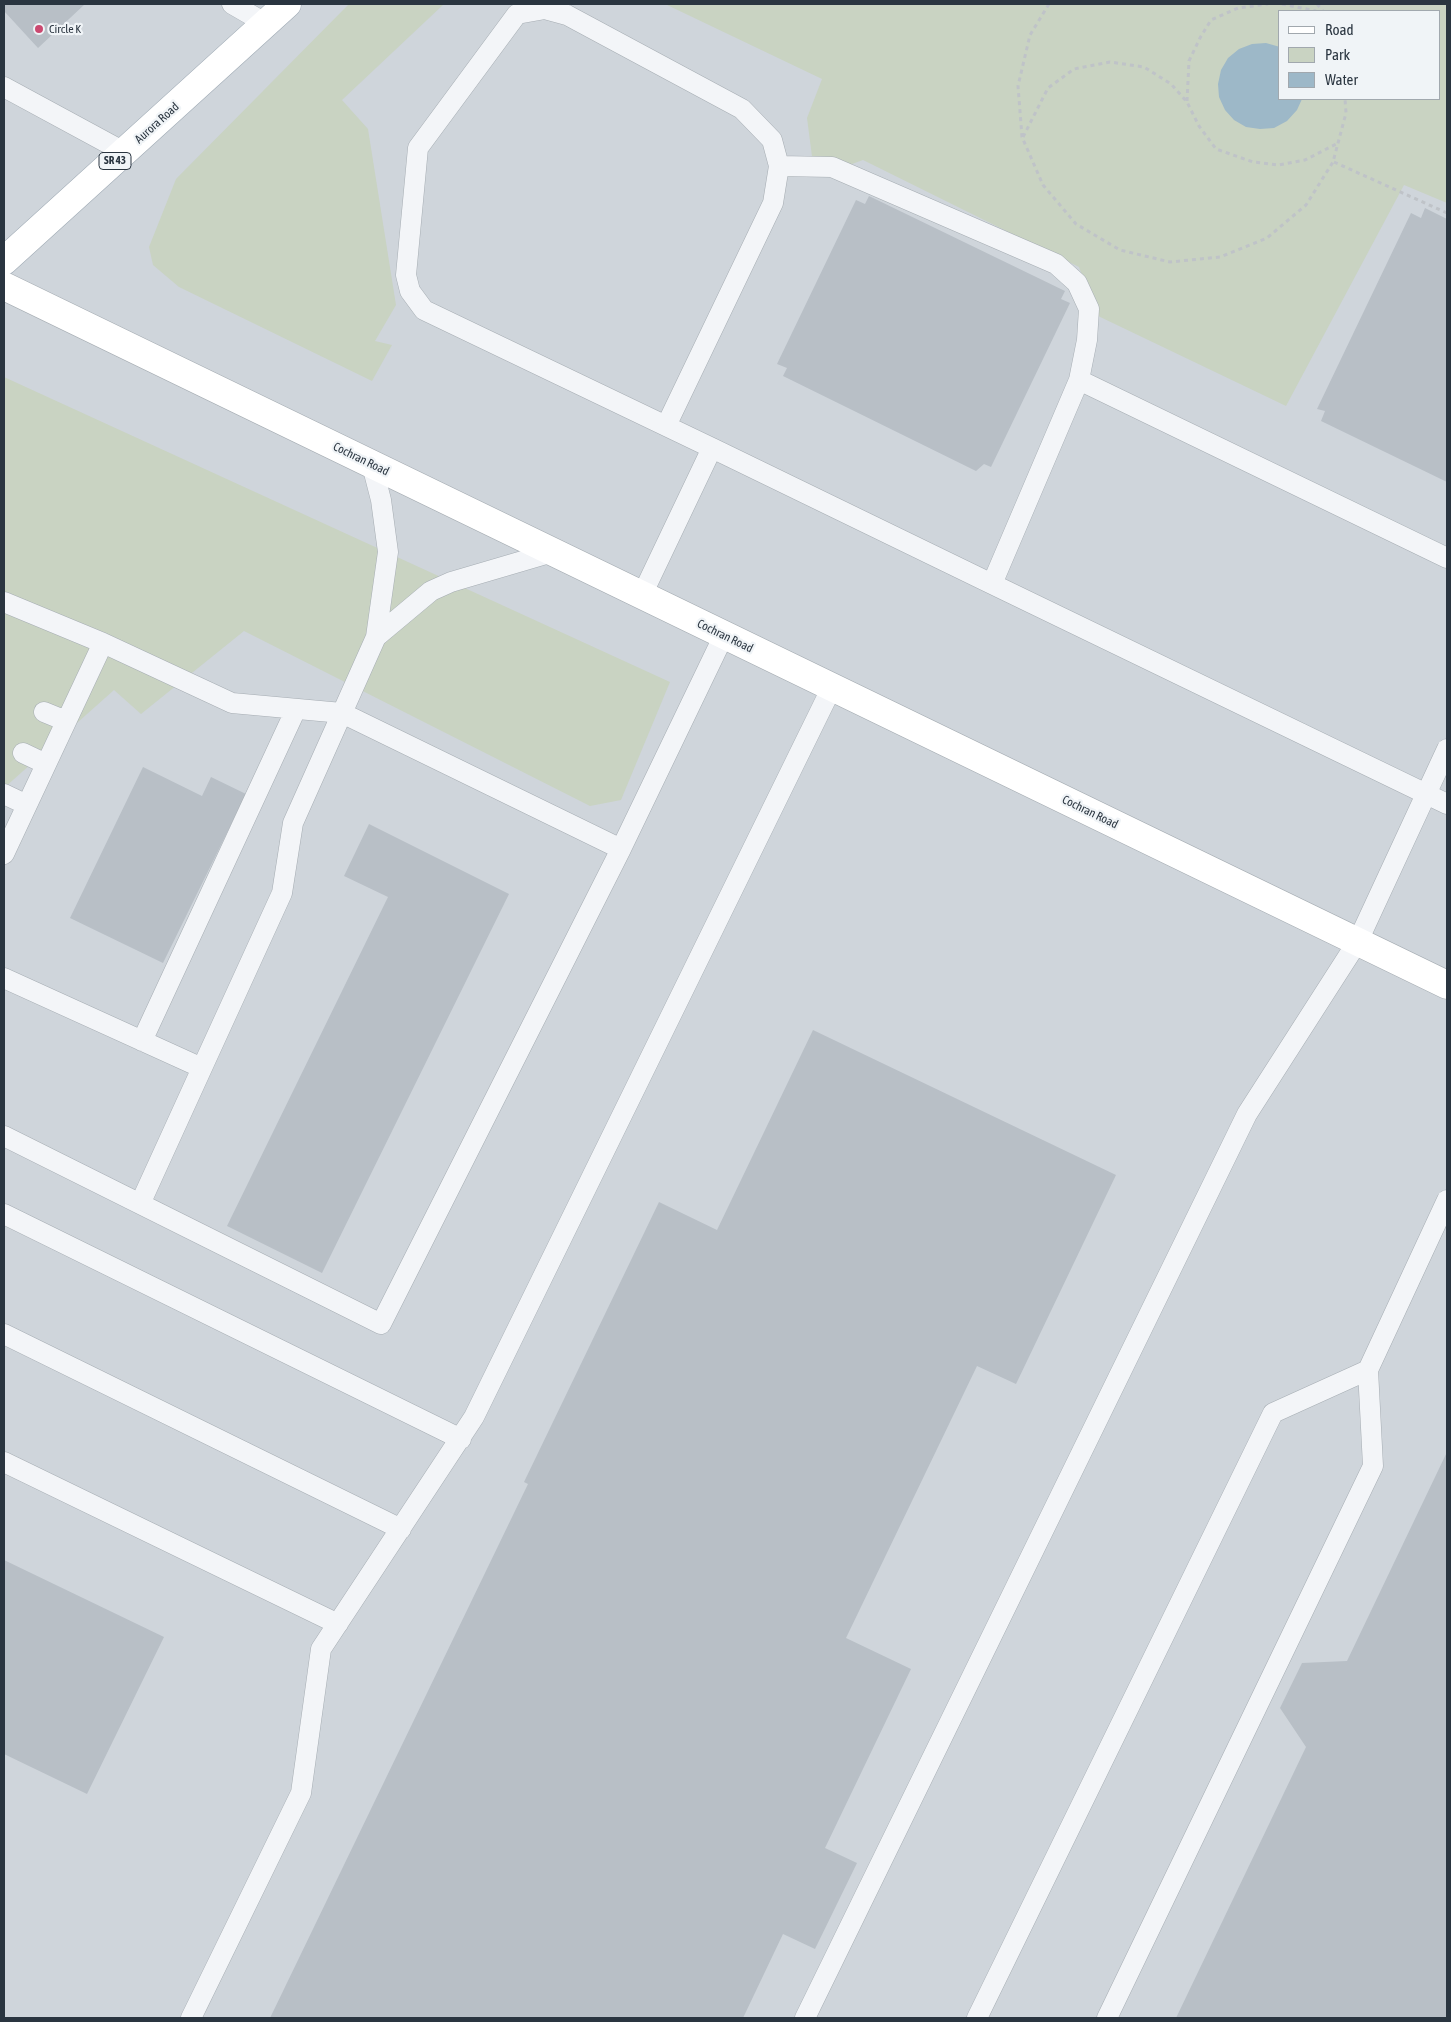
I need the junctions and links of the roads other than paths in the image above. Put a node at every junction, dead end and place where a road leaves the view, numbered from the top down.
1 (232, 4) edge
2 (287, 4) edge
3 (541, 7) edge
4 (265, 23) junction
5 (4, 87) edge
6 (124, 152) junction
7 (779, 166) junction
8 (4, 261) edge
9 (4, 286) edge
10 (1079, 380) junction
11 (666, 426) junction
12 (712, 448) junction
13 (372, 465) junction
14 (553, 552) junction
15 (1447, 558) edge
16 (992, 584) junction
17 (642, 595) junction
18 (4, 602) edge
19 (724, 635) junction
20 (376, 637) junction
21 (102, 643) junction
22 (832, 687) junction
23 (296, 709) junction
24 (44, 712) dead end
25 (342, 713) junction
26 (66, 720) junction
27 (1447, 749) edge
28 (23, 753) dead end
29 (46, 764) junction
30 (4, 794) edge
31 (1425, 794) junction
32 (1447, 804) edge
33 (27, 805) junction
34 (621, 849) junction
35 (5, 850) edge
36 (1358, 942) junction
37 (4, 978) edge
38 (1447, 985) edge
39 (142, 1041) junction
40 (202, 1068) junction
41 (4, 1136) edge
42 (1447, 1200) edge
43 (140, 1204) junction
44 (4, 1214) edge
45 (4, 1334) edge
46 (1368, 1370) junction
47 (460, 1439) junction
48 (4, 1462) edge
49 (400, 1529) junction
50 (338, 1624) junction
51 (191, 2018) edge
52 (805, 2018) edge
53 (977, 2018) edge
54 (1107, 2018) edge

1 - 4 lane
2 - 4 street, Aurora Road / SR 43
3 - 7 lane
3 - 11 lane
4 - 6 street, Aurora Road / SR 43
5 - 6 lane
6 - 8 street, Aurora Road / SR 43
7 - 10 lane
7 - 11 lane
9 - 13 street, Cochran Road
10 - 15 lane
10 - 16 lane
11 - 12 lane
12 - 16 lane
12 - 17 lane
13 - 14 street, Cochran Road
13 - 20 lane
14 - 17 street, Cochran Road
14 - 20 lane
16 - 31 lane
17 - 19 street, Cochran Road
18 - 21 lane
19 - 22 street, Cochran Road
19 - 34 lane
20 - 25 lane
21 - 23 lane
21 - 26 lane
22 - 36 street, Cochran Road
22 - 47 lane
23 - 25 lane
23 - 39 lane
24 - 26 lane
25 - 34 lane
25 - 40 lane
26 - 29 lane
27 - 31 lane
28 - 29 lane
29 - 33 lane
30 - 33 lane
31 - 32 lane
31 - 36 lane
33 - 35 lane
34 - 43 lane
36 - 38 street, Cochran Road
36 - 52 lane
37 - 39 lane
39 - 40 lane
40 - 43 lane
41 - 43 lane
42 - 46 lane
44 - 47 lane
45 - 49 lane
46 - 53 lane
46 - 54 lane
47 - 49 lane
48 - 50 lane
49 - 50 lane
50 - 51 lane

